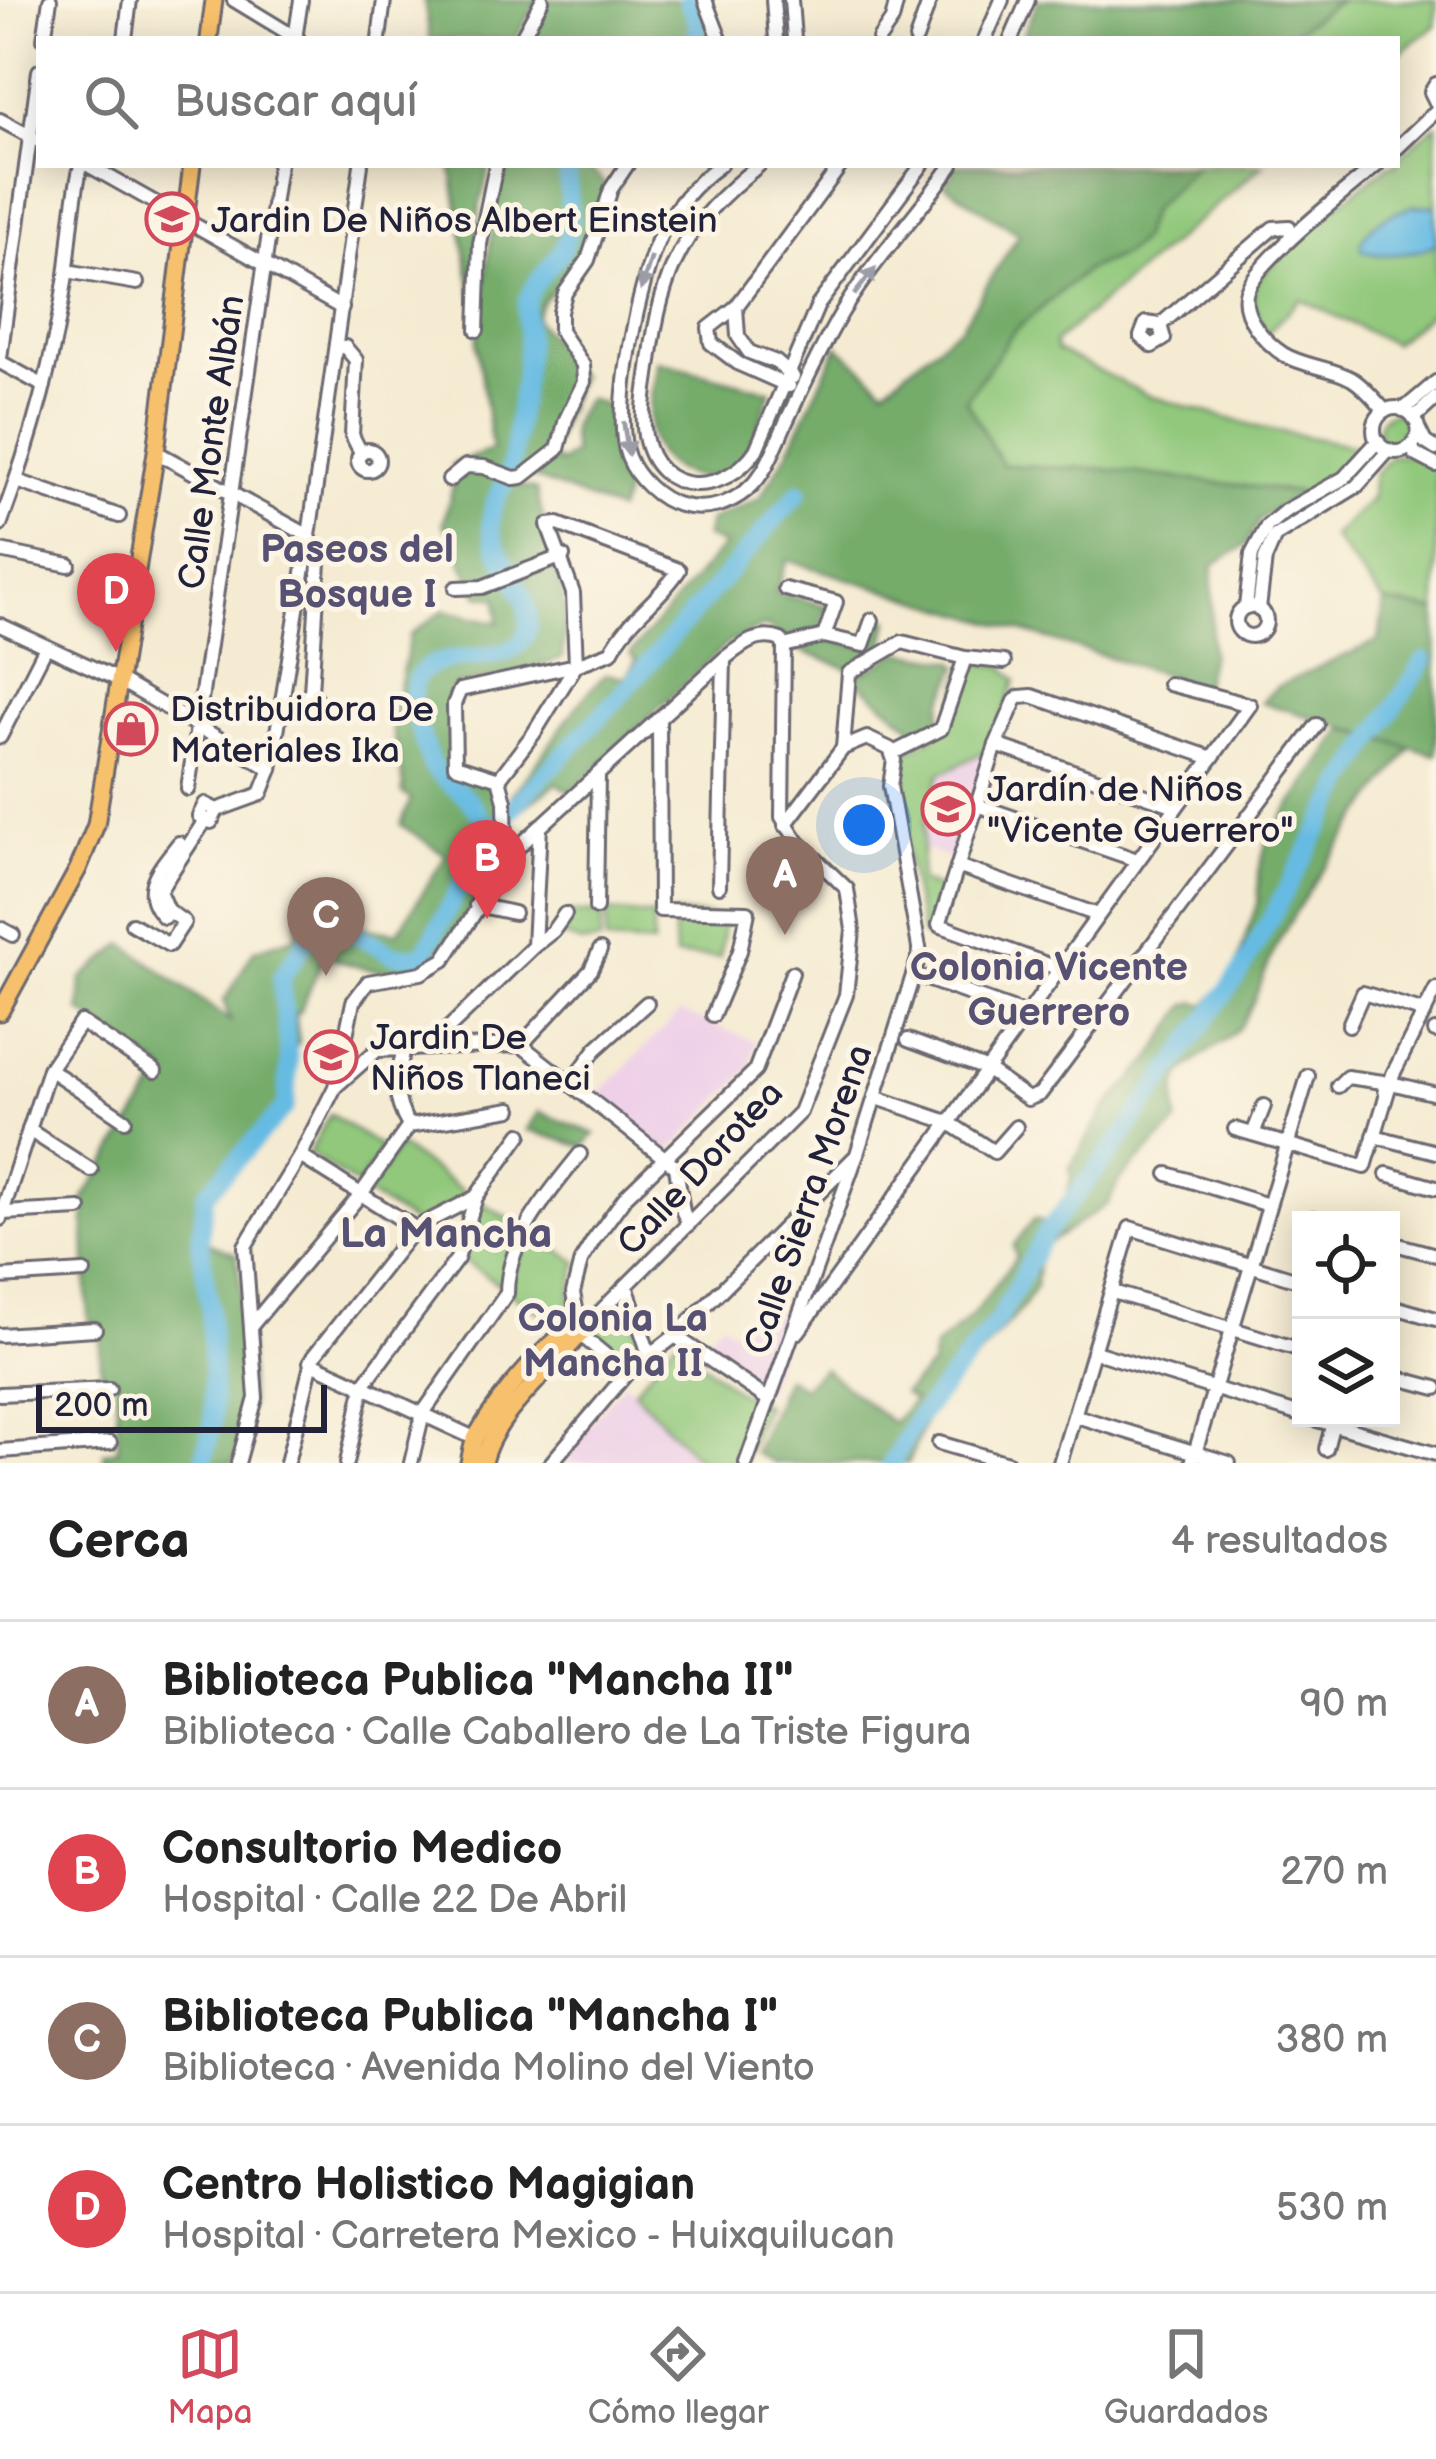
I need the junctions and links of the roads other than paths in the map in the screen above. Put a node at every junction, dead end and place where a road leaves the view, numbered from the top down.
1 (50, 0) edge
2 (130, 0) edge
3 (214, 0) edge
4 (234, 0) edge
5 (301, 0) edge
6 (384, 0) edge
7 (542, 0) edge
8 (706, 0) edge
9 (773, 0) edge
10 (791, 0) edge
11 (897, 0) edge
12 (931, 0) edge
13 (1002, 0) edge
14 (1028, 0) edge
15 (44, 36) edge
16 (125, 36) edge
17 (209, 36) edge
18 (291, 36) edge
19 (296, 36) edge
20 (379, 36) edge
21 (523, 36) edge
22 (719, 36) edge
23 (776, 36) edge
24 (794, 36) edge
25 (881, 36) edge
26 (917, 36) edge
27 (986, 36) edge
28 (1012, 36) edge
29 (1436, 84) edge
30 (1436, 102) edge
31 (1436, 111) edge
32 (0, 120) edge
33 (34, 139) edge
34 (1400, 145) edge
35 (83, 168) edge
36 (192, 168) edge
37 (279, 168) edge
38 (362, 168) edge
39 (495, 168) edge
40 (625, 168) edge
41 (716, 168) edge
42 (756, 168) edge
43 (839, 168) edge
44 (920, 168) edge
45 (950, 168) edge
46 (1373, 168) edge
47 (109, 171) edge
48 (184, 221) junction
49 (1285, 247) junction
50 (266, 266) junction
51 (67, 272) junction
52 (137, 283) dead end
53 (736, 307) junction
54 (341, 308) junction
55 (637, 323) junction
56 (1160, 325) dead end
57 (655, 326) junction
58 (477, 330) dead end
59 (336, 347) junction
60 (744, 358) junction
61 (0, 360) edge
62 (785, 379) junction
63 (1436, 382) edge
64 (44, 386) junction
65 (803, 387) junction
66 (1436, 398) edge
67 (1385, 411) junction
68 (1411, 417) junction
69 (1383, 446) junction
70 (1412, 447) junction
71 (1436, 449) edge
72 (157, 452) junction
73 (361, 452) dead end
74 (1436, 465) edge
75 (449, 480) dead end
76 (16, 481) junction
77 (234, 492) junction
78 (119, 516) dead end
79 (0, 525) edge
80 (309, 536) junction
81 (0, 550) edge
82 (562, 556) junction
83 (69, 565) dead end
84 (456, 588) dead end
85 (785, 589) dead end
86 (1252, 608) dead end
87 (872, 620) dead end
88 (0, 625) edge
89 (824, 636) junction
90 (784, 646) junction
91 (46, 647) junction
92 (965, 658) junction
93 (724, 659) junction
94 (1004, 662) dead end
95 (576, 665) junction
96 (119, 680) junction
97 (1169, 684) dead end
98 (311, 692) dead end
99 (659, 718) junction
100 (1317, 724) dead end
101 (199, 728) junction
102 (0, 737) edge
103 (996, 746) junction
104 (843, 748) junction
105 (893, 753) junction
106 (1212, 758) junction
107 (271, 770) junction
108 (598, 774) junction
109 (500, 779) junction
110 (188, 789) dead end
111 (977, 805) junction
112 (1176, 806) junction
113 (785, 825) junction
114 (540, 826) junction
115 (1137, 860) junction
116 (506, 862) junction
117 (960, 867) junction
118 (719, 886) dead end
119 (476, 905) junction
120 (596, 908) dead end
121 (514, 913) dead end
122 (566, 914) dead end
123 (1098, 915) junction
124 (132, 924) dead end
125 (534, 946) junction
126 (600, 950) dead end
127 (1060, 969) junction
128 (792, 973) dead end
129 (924, 978) dead end
130 (1436, 989) edge
131 (647, 1003) dead end
132 (0, 1012) edge
133 (1425, 1012) junction
134 (1025, 1014) junction
135 (713, 1015) dead end
136 (1348, 1025) dead end
137 (908, 1040) dead end
138 (345, 1045) junction
139 (520, 1045) junction
140 (429, 1047) junction
141 (404, 1049) junction
142 (377, 1050) junction
143 (49, 1069) junction
144 (986, 1069) junction
145 (155, 1071) dead end
146 (1308, 1076) dead end
147 (571, 1083) junction
148 (1338, 1086) dead end
149 (335, 1087) junction
150 (1389, 1089) junction
151 (1436, 1094) edge
152 (877, 1098) junction
153 (1264, 1106) dead end
154 (511, 1109) dead end
155 (125, 1120) dead end
156 (948, 1122) junction
157 (409, 1126) junction
158 (1016, 1127) dead end
159 (29, 1130) junction
160 (1235, 1130) dead end
161 (521, 1134) dead end
162 (1253, 1135) junction
163 (1374, 1136) junction
164 (1287, 1147) junction
165 (1436, 1152) edge
166 (580, 1154) dead end
167 (857, 1154) junction
168 (300, 1156) junction
169 (666, 1159) junction
170 (91, 1170) dead end
171 (1168, 1174) dead end
172 (1387, 1174) dead end
173 (1436, 1188) edge
174 (361, 1193) junction
175 (476, 1197) junction
176 (1268, 1205) junction
177 (80, 1210) dead end
178 (2, 1216) edge
179 (689, 1224) junction
180 (415, 1228) junction
181 (1400, 1245) edge
182 (1436, 1255) edge
183 (1250, 1267) junction
184 (84, 1272) dead end
185 (0, 1277) edge
186 (1292, 1279) edge
187 (809, 1287) junction
188 (626, 1289) junction
189 (1113, 1292) junction
190 (823, 1298) junction
191 (1400, 1309) edge
192 (1436, 1319) edge
193 (252, 1324) junction
194 (583, 1326) junction
195 (95, 1329) dead end
196 (1231, 1330) junction
197 (0, 1334) edge
198 (675, 1336) junction
199 (792, 1341) junction
200 (1292, 1347) edge
201 (1095, 1352) junction
202 (649, 1354) junction
203 (310, 1362) junction
204 (627, 1373) junction
205 (1400, 1378) edge
206 (364, 1384) junction
207 (1436, 1388) edge
208 (109, 1389) dead end
209 (1214, 1389) junction
210 (0, 1394) edge
211 (770, 1400) junction
212 (1292, 1412) edge
213 (423, 1413) junction
214 (1076, 1416) junction
215 (1332, 1427) edge
216 (1353, 1427) edge
217 (474, 1438) junction
218 (110, 1443) dead end
219 (939, 1443) dead end
220 (1326, 1449) dead end
221 (0, 1451) edge
222 (1436, 1454) edge
223 (1194, 1458) edge
224 (238, 1463) edge
225 (287, 1463) edge
226 (347, 1463) edge
227 (411, 1463) edge
228 (470, 1463) edge
229 (483, 1463) edge
230 (551, 1463) edge
231 (746, 1463) edge
232 (1008, 1463) edge
233 (1060, 1463) edge
234 (1229, 1463) edge

1 - 15 street
2 - 16 street
3 - 17 main road
4 - 18 street
5 - 19 street
6 - 20 street
7 - 21 street
8 - 22 street
9 - 23 street
10 - 24 street
11 - 25 street
12 - 26 street
13 - 27 street
14 - 28 street
29 - 30 street
31 - 34 street
32 - 33 street
33 - 61 street
35 - 51 street
36 - 48 main road
37 - 50 street, Calle Monte Albán
38 - 54 street
39 - 58 street
40 - 75 street
41 -> 55 street
42 - 57 street
43 - 53 street
44 - 62 street
65 -> 45 street
46 - 49 street
47 - 48 street
48 - 50 street
48 - 72 main road
49 - 56 street
49 - 67 street
50 - 54 street
50 - 77 street, Calle Monte Albán
51 - 52 street
51 - 64 street
53 - 60 street
53 - 60 street
54 - 59 street
55 - 57 street
55 -> 65 street
57 - 62 street
59 - 73 street
59 - 80 street
60 - 62 street
61 - 64 street
62 - 65 street
63 - 68 street
64 - 76 street
66 - 68 street
67 - 68 street
67 - 69 street
68 - 70 street
68 - 71 street
69 - 70 street
69 - 86 street
70 - 74 street
72 - 77 street
72 - 96 main road
76 - 78 street
76 - 79 street
77 - 80 street
77 - 101 street, Calle Monte Albán
80 - 98 street
80 - 107 street
81 - 83 street
82 - 84 street
82 - 95 street
82 - 95 street
85 - 89 street
87 - 89 street
88 - 91 street
89 - 90 street
90 - 93 street
90 - 113 street
91 - 96 street
91 - 102 street
92 - 94 street
92 - 104 street
92 - 105 street
93 - 99 street
93 - 118 street
95 - 109 street
95 - 109 street
96 - 101 street
96 - 132 main road
97 - 106 street
99 - 108 street
99 - 135 street
100 - 144 street
101 - 107 street
101 - 110 street, Calle Monte Albán
103 - 106 street
103 - 111 street
103 - 112 street
104 - 105 street
104 - 113 street
105 - 152 street, Calle Sierra Morena
106 - 112 street
107 - 124 street
108 - 114 street
108 - 120 street
109 - 116 street
111 - 115 street
111 - 117 street
112 - 115 street
113 - 179 street, Calle Dorotea
114 - 116 street
114 - 125 street
115 - 123 street
116 - 119 street
117 - 123 street
117 - 127 street
119 - 121 street
119 - 138 street
122 - 125 street
123 - 127 street
125 - 140 street
126 - 139 street
127 - 134 street
128 - 169 street
129 - 134 street
130 - 133 street
131 - 147 street
133 - 136 street
133 - 150 street
134 - 144 street
137 - 144 street
138 - 142 street
138 - 149 street
139 - 140 street
139 - 147 street
140 - 141 street
141 - 142 street
141 - 157 street
142 - 149 street
143 - 145 street
143 - 155 street
143 - 159 street
144 - 156 street
146 - 164 street
147 - 169 street
148 - 150 street
149 - 168 street
150 - 151 street
150 - 163 street
152 - 156 street
152 - 167 street, Calle Sierra Morena
153 - 162 street
154 - 157 street
156 - 158 street
156 - 190 street
157 - 174 street
159 - 170 street
159 - 178 street
160 - 162 street
161 - 175 street
162 - 164 street
163 - 164 street
163 - 165 street
164 - 176 street
166 - 213 street
167 - 187 street, Calle Sierra Morena
167 - 198 street
168 - 174 street
168 - 193 street
169 - 179 street
169 - 194 street
171 - 176 street
172 - 173 street
174 - 180 street
174 - 193 street
175 - 180 street
175 - 206 street
176 - 183 street
177 - 178 street
179 - 188 street, Calle Dorotea
180 - 203 street
181 - 182 street
183 - 186 street
183 - 189 street
183 - 196 street
184 - 185 street
187 - 190 street
187 - 199 street, Calle Sierra Morena
188 - 194 street, Calle Dorotea
188 - 202 street
189 - 196 street
189 - 201 street
190 - 199 street
191 - 192 street
193 - 224 street
194 - 204 street
194 - 217 main road
194 - 229 main road
195 - 197 street
196 - 200 street
196 - 209 street
198 - 202 street
198 - 211 street
199 - 211 street, Calle Sierra Morena
201 - 209 street
201 - 214 street
202 - 204 street
203 - 206 street
203 - 225 street
204 - 230 street
205 - 207 street
206 - 213 street
206 - 226 street
208 - 210 street
209 - 212 street
209 - 223 street
211 - 231 street, Calle Sierra Morena
213 - 217 street
213 - 227 street
214 - 223 street
214 - 233 street
215 - 220 street
216 - 222 street
217 - 228 main road
218 - 221 street
219 - 232 street
223 - 234 street

